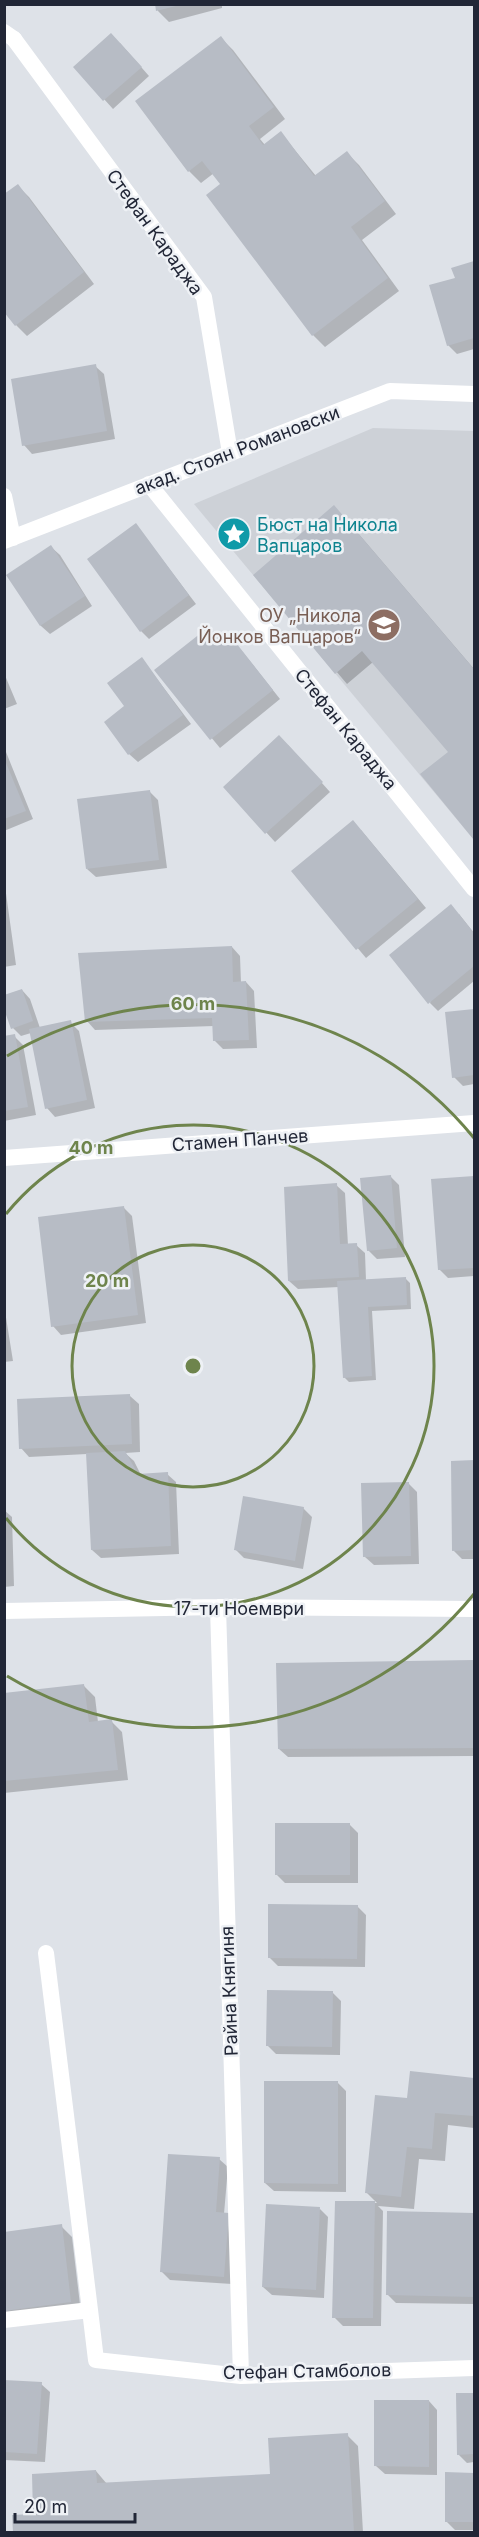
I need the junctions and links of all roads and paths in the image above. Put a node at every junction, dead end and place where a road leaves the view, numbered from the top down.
1 (9, 35) edge
2 (474, 394) edge
3 (230, 453) junction
4 (149, 484) junction
5 (4, 496) edge
6 (9, 539) edge
7 (474, 889) edge
8 (474, 1123) edge
9 (4, 1158) edge
10 (218, 1607) junction
11 (474, 1609) edge
12 (4, 1611) edge
13 (46, 1953) dead end
14 (90, 2310) junction
15 (4, 2320) edge
16 (474, 2368) edge
17 (241, 2376) junction

1 - 3 street, Стефан Караджа
2 - 3 street, акад. Стоян Романовски
3 - 4 street, акад. Стоян Романовски
4 - 6 street, акад. Стоян Романовски
4 - 7 street, Стефан Караджа
5 - 6 street
8 - 9 street, Стамен Панчев
10 - 11 street, 17-ти Ноември
10 - 12 street, 17-ти Ноември
10 - 17 street, Райна Княгиня
13 - 14 street
14 - 15 street
14 - 17 street, Стефан Стамболов
16 - 17 street, Стефан Стамболов

